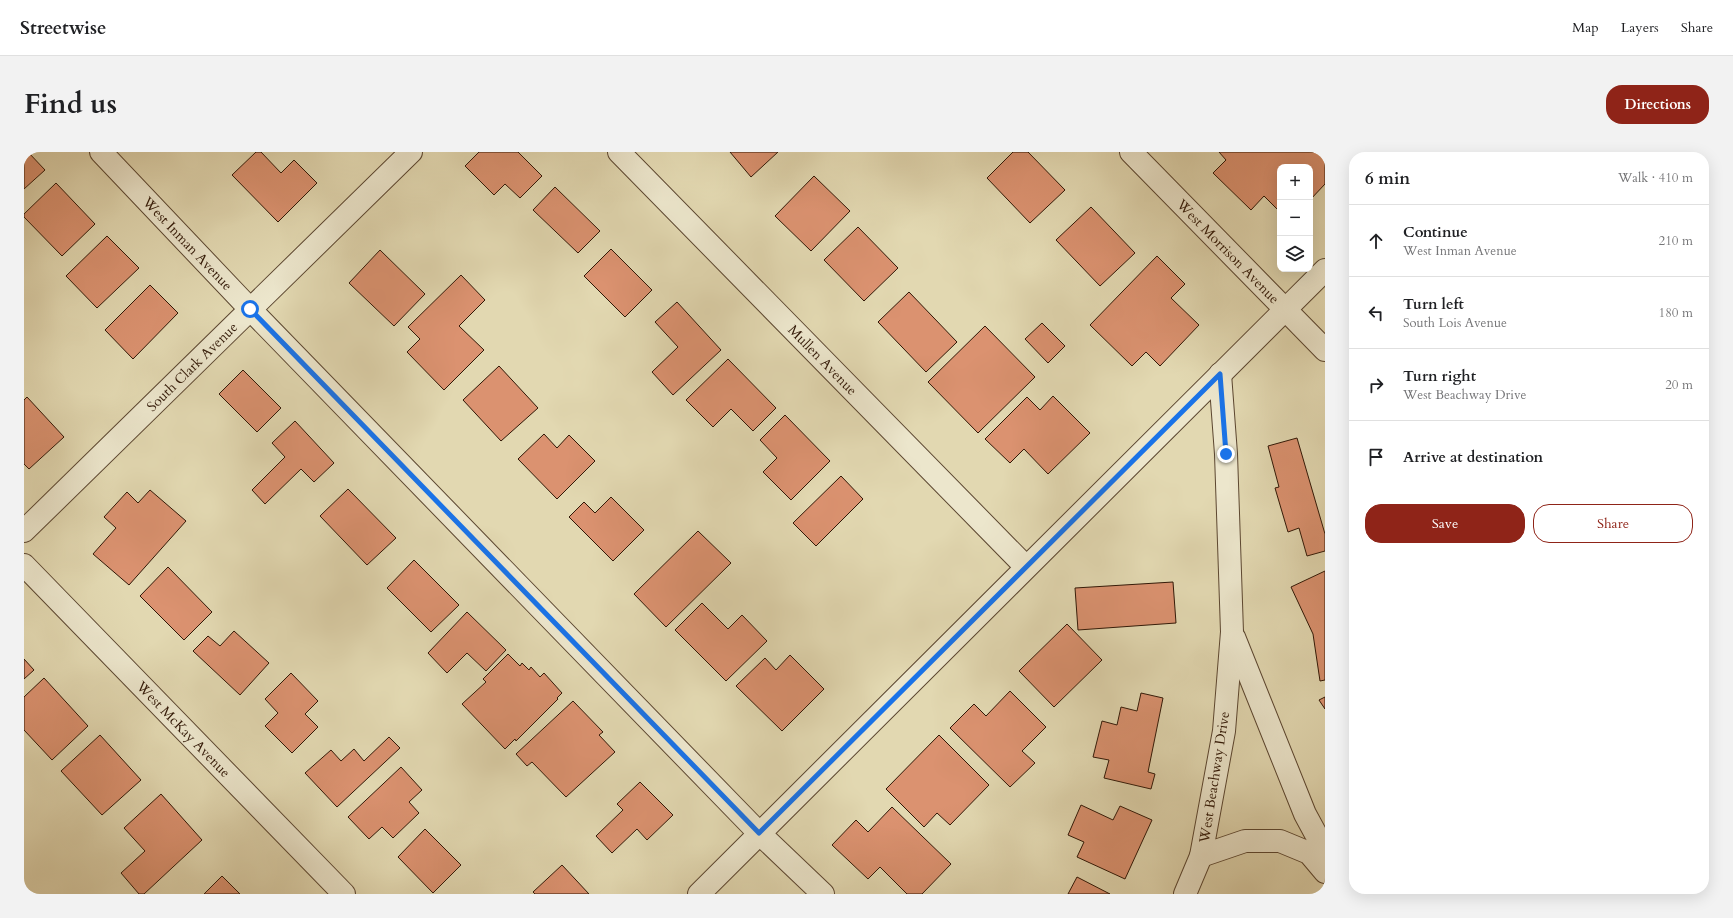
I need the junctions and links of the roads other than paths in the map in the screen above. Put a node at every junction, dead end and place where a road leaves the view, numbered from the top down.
1 (101, 152) edge
2 (410, 152) edge
3 (619, 152) edge
4 (1131, 152) edge
5 (1325, 270) edge
6 (250, 309) junction
7 (1285, 310) junction
8 (1325, 350) edge
9 (1220, 374) junction
10 (24, 531) edge
11 (24, 565) edge
12 (1026, 567) junction
13 (1232, 632) junction
14 (759, 833) junction
15 (1325, 851) edge
16 (1201, 856) junction
17 (1325, 872) edge
18 (344, 894) edge
19 (698, 894) edge
20 (822, 894) edge
21 (1185, 894) edge

1 - 6 street, West Inman Avenue
2 - 6 street, South Clark Avenue
3 - 12 street, Mullen Avenue
4 - 7 street, West Morrison Avenue
5 - 7 street
6 - 10 street, South Clark Avenue
6 - 14 street, West Inman Avenue
7 - 8 street, West Morrison Avenue
7 - 9 street
9 - 12 street
9 - 13 street, West Beachway Drive
11 - 18 street, West McKay Avenue
12 - 14 street
13 - 15 street, West Beachway Drive
13 - 16 street, West Beachway Drive
14 - 19 street
14 - 20 street, West Inman Avenue
16 - 17 street, West Beachway Drive
16 - 21 street

